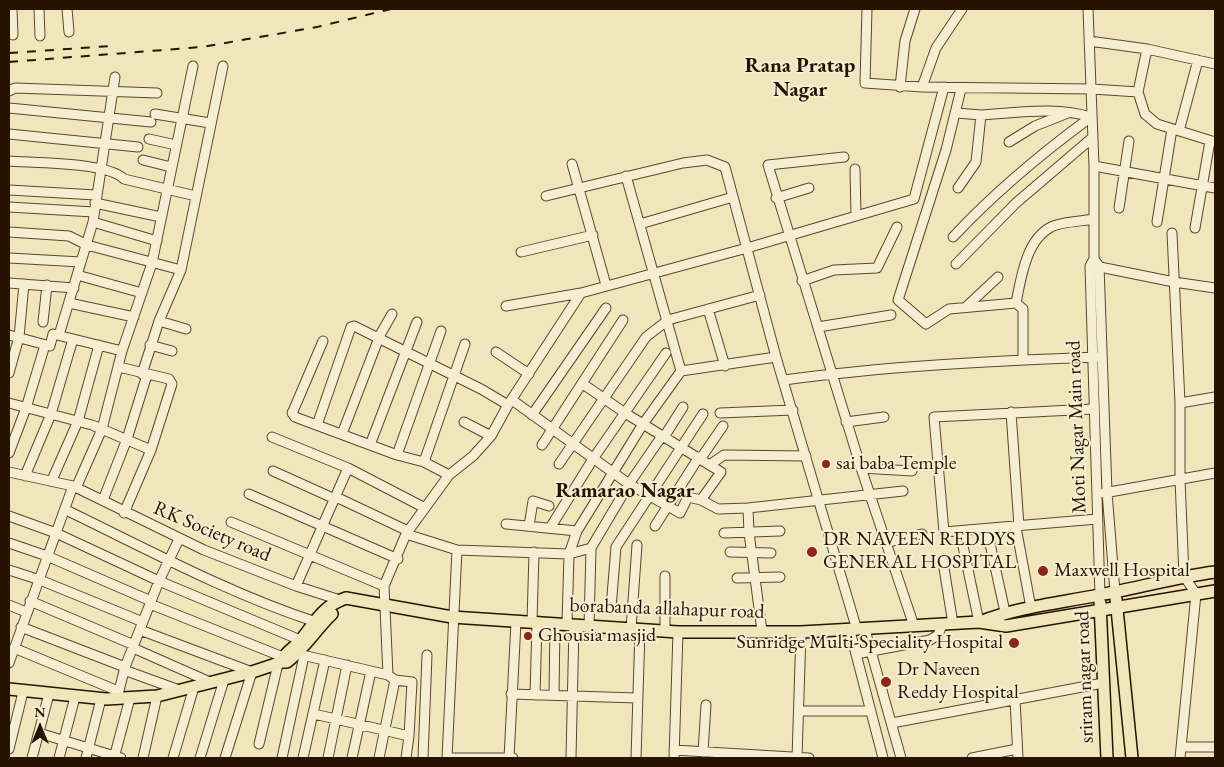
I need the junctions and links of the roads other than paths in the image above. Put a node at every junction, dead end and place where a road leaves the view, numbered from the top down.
1 (12, 9) edge
2 (39, 9) edge
3 (67, 9) edge
4 (867, 9) edge
5 (915, 9) edge
6 (962, 9) edge
7 (1088, 9) edge
8 (68, 32) dead end
9 (13, 35) dead end
10 (40, 36) dead end
11 (1089, 41) junction
12 (1147, 49) junction
13 (1198, 60) junction
14 (1215, 64) edge
15 (193, 66) dead end
16 (223, 66) dead end
17 (115, 77) dead end
18 (900, 87) junction
19 (922, 87) junction
20 (944, 87) junction
21 (961, 88) junction
22 (1092, 89) junction
23 (9, 91) edge
24 (113, 91) junction
25 (1138, 92) junction
26 (157, 93) dead end
27 (9, 108) edge
28 (1073, 111) junction
29 (957, 113) junction
30 (981, 115) junction
31 (1091, 117) junction
32 (109, 118) junction
33 (181, 118) junction
34 (210, 124) junction
35 (1176, 130) junction
36 (9, 134) edge
37 (1092, 138) junction
38 (149, 139) dead end
39 (1129, 141) dead end
40 (1213, 141) edge
41 (1010, 142) dead end
42 (104, 143) junction
43 (176, 145) junction
44 (138, 147) dead end
45 (844, 157) dead end
46 (143, 160) dead end
47 (9, 161) edge
48 (572, 164) dead end
49 (1094, 166) junction
50 (101, 168) junction
51 (171, 168) junction
52 (855, 169) dead end
53 (1126, 171) junction
54 (626, 176) junction
55 (1163, 178) junction
56 (1202, 186) junction
57 (579, 188) junction
58 (809, 188) dead end
59 (958, 188) dead end
60 (1215, 188) edge
61 (9, 190) edge
62 (167, 191) junction
63 (196, 196) junction
64 (546, 196) dead end
65 (733, 198) junction
66 (776, 198) junction
67 (9, 207) edge
68 (95, 208) junction
69 (1119, 208) dead end
70 (856, 215) junction
71 (161, 217) junction
72 (1094, 219) junction
73 (1157, 222) dead end
74 (640, 224) junction
75 (897, 227) dead end
76 (1195, 228) dead end
77 (9, 232) edge
78 (1172, 233) dead end
79 (593, 235) junction
80 (788, 235) junction
81 (953, 237) dead end
82 (157, 240) junction
83 (87, 245) junction
84 (747, 248) junction
85 (521, 252) dead end
86 (9, 258) edge
87 (81, 262) junction
88 (152, 263) junction
89 (1094, 263) junction
90 (956, 264) dead end
91 (181, 270) junction
92 (654, 273) junction
93 (78, 275) junction
94 (998, 277) dead end
95 (802, 281) junction
96 (1174, 282) junction
97 (9, 283) edge
98 (24, 284) junction
99 (47, 285) junction
100 (606, 285) junction
101 (74, 288) junction
102 (1215, 288) edge
103 (142, 293) junction
104 (581, 293) junction
105 (760, 295) junction
106 (1016, 303) junction
107 (69, 304) junction
108 (506, 306) dead end
109 (966, 307) junction
110 (606, 308) dead end
111 (708, 309) junction
112 (392, 314) dead end
113 (891, 315) dead end
114 (134, 317) junction
115 (623, 320) dead end
116 (668, 320) junction
117 (159, 321) junction
118 (43, 322) dead end
119 (416, 322) dead end
120 (818, 327) junction
121 (186, 328) dead end
122 (441, 331) dead end
123 (9, 335) edge
124 (59, 335) junction
125 (19, 337) junction
126 (73, 339) junction
127 (379, 339) junction
128 (323, 341) dead end
129 (465, 344) dead end
130 (45, 345) junction
131 (99, 345) junction
132 (150, 346) junction
133 (122, 351) junction
134 (172, 351) dead end
135 (406, 352) junction
136 (496, 352) dead end
137 (666, 353) dead end
138 (1102, 356) junction
139 (776, 357) junction
140 (1091, 357) junction
141 (1023, 359) junction
142 (430, 363) junction
143 (725, 366) junction
144 (119, 367) junction
145 (681, 371) junction
146 (9, 374) edge
147 (144, 374) junction
148 (529, 374) junction
149 (831, 374) junction
150 (454, 375) junction
151 (784, 380) junction
152 (583, 384) junction
153 (1215, 397) edge
154 (604, 399) junction
155 (510, 403) junction
156 (1180, 403) junction
157 (9, 404) edge
158 (26, 408) junction
159 (683, 408) dead end
160 (1093, 408) junction
161 (793, 410) junction
162 (1011, 412) junction
163 (625, 413) junction
164 (720, 413) dead end
165 (52, 414) junction
166 (703, 414) dead end
167 (532, 415) junction
168 (884, 417) dead end
169 (78, 420) junction
170 (464, 422) dead end
171 (846, 422) junction
172 (643, 424) junction
173 (317, 425) junction
174 (723, 426) dead end
175 (102, 429) junction
176 (552, 430) junction
177 (342, 434) junction
178 (491, 436) junction
179 (663, 436) junction
180 (272, 438) dead end
181 (127, 439) junction
182 (573, 444) junction
183 (370, 445) junction
184 (542, 445) dead end
185 (681, 446) junction
186 (151, 450) junction
187 (9, 453) edge
188 (397, 455) junction
189 (806, 456) junction
190 (700, 458) junction
191 (593, 460) junction
192 (424, 462) junction
193 (559, 464) dead end
194 (711, 464) junction
195 (348, 468) junction
196 (861, 468) junction
197 (273, 471) dead end
198 (912, 471) dead end
199 (9, 472) edge
200 (612, 472) junction
201 (1215, 473) edge
202 (449, 475) junction
203 (25, 476) junction
204 (1180, 479) junction
205 (52, 480) junction
206 (629, 484) junction
207 (75, 487) junction
208 (903, 491) dead end
209 (1107, 492) junction
210 (249, 494) dead end
211 (1096, 494) junction
212 (649, 495) junction
213 (870, 496) junction
214 (335, 499) junction
215 (103, 500) junction
216 (701, 500) junction
217 (819, 501) junction
218 (668, 505) junction
219 (549, 506) dead end
220 (425, 508) junction
221 (748, 508) junction
222 (66, 510) junction
223 (124, 512) junction
224 (9, 516) edge
225 (1097, 519) junction
226 (231, 522) dead end
227 (506, 524) dead end
228 (529, 526) junction
229 (655, 526) dead end
230 (322, 527) junction
231 (1018, 527) junction
232 (550, 528) junction
233 (987, 530) junction
234 (577, 531) junction
235 (780, 531) dead end
236 (960, 532) junction
237 (56, 533) junction
238 (724, 533) dead end
239 (749, 533) junction
240 (406, 534) junction
241 (922, 534) dead end
242 (179, 539) junction
243 (9, 543) edge
244 (885, 543) junction
245 (637, 545) dead end
246 (591, 548) junction
247 (457, 550) junction
248 (534, 552) junction
249 (730, 552) dead end
250 (752, 552) junction
251 (771, 552) dead end
252 (310, 554) junction
253 (569, 554) junction
254 (47, 556) junction
255 (398, 559) junction
256 (170, 560) junction
257 (943, 562) dead end
258 (9, 570) edge
259 (1215, 572) edge
260 (665, 576) dead end
261 (1184, 576) junction
262 (754, 577) junction
263 (780, 577) dead end
264 (737, 578) dead end
265 (40, 580) junction
266 (159, 581) junction
267 (296, 586) junction
268 (384, 586) junction
269 (1215, 591) edge
270 (1115, 592) junction
271 (1196, 594) junction
272 (1100, 595) junction
273 (340, 600) junction
274 (355, 600) junction
275 (30, 601) junction
276 (150, 603) junction
277 (384, 604) junction
278 (9, 605) edge
279 (1117, 606) junction
280 (610, 608) dead end
281 (1031, 608) junction
282 (1101, 608) junction
283 (26, 612) junction
284 (1005, 612) junction
285 (452, 617) junction
286 (313, 621) junction
287 (516, 622) junction
288 (979, 622) junction
289 (534, 623) junction
290 (565, 624) junction
291 (948, 625) junction
292 (21, 626) junction
293 (142, 626) junction
294 (589, 626) junction
295 (914, 626) junction
296 (636, 630) junction
297 (857, 630) junction
298 (665, 631) junction
299 (762, 631) junction
300 (678, 632) junction
301 (800, 632) junction
302 (13, 637) edge
303 (304, 642) junction
304 (134, 646) junction
305 (14, 648) junction
306 (872, 652) junction
307 (856, 654) junction
308 (301, 655) junction
309 (427, 655) dead end
310 (325, 660) junction
311 (281, 661) junction
312 (9, 663) edge
313 (347, 665) junction
314 (125, 668) junction
315 (371, 671) junction
316 (252, 672) junction
317 (392, 678) junction
318 (224, 680) junction
319 (210, 682) junction
320 (1103, 682) junction
321 (194, 687) junction
322 (9, 689) edge
323 (179, 690) junction
324 (23, 692) junction
325 (49, 694) junction
326 (512, 694) junction
327 (118, 695) junction
328 (535, 695) junction
329 (554, 695) junction
330 (573, 695) junction
331 (157, 696) junction
332 (75, 697) junction
333 (130, 698) junction
334 (637, 698) junction
335 (102, 699) junction
336 (1015, 699) junction
337 (706, 705) dead end
338 (799, 710) junction
339 (871, 711) junction
340 (314, 714) junction
341 (337, 719) junction
342 (892, 723) junction
343 (358, 725) junction
344 (385, 732) junction
345 (39, 733) junction
346 (410, 736) junction
347 (64, 741) junction
348 (259, 744) dead end
349 (1182, 747) junction
350 (1215, 747) edge
351 (9, 749) edge
352 (89, 749) junction
353 (703, 752) junction
354 (674, 754) edge
355 (1017, 754) edge
356 (32, 758) edge
357 (59, 758) edge
358 (86, 758) edge
359 (116, 758) edge
360 (143, 758) edge
361 (172, 758) edge
362 (200, 758) edge
363 (225, 758) edge
364 (282, 758) edge
365 (303, 758) edge
366 (328, 758) edge
367 (352, 758) edge
368 (379, 758) edge
369 (406, 758) edge
370 (423, 758) edge
371 (447, 758) edge
372 (511, 758) edge
373 (571, 758) edge
374 (636, 758) edge
375 (797, 758) edge
376 (809, 758) edge
377 (883, 758) edge
378 (901, 758) edge
379 (972, 758) edge
380 (1107, 758) edge
381 (1132, 758) edge
382 (1180, 758) edge

1 - 9 street
2 - 10 street
3 - 8 street
4 - 18 street
5 - 18 street
6 - 19 street
7 - 11 street, Moti Nagar Main road
11 - 12 street
11 - 22 street, Moti Nagar Main road
12 - 13 street
12 - 25 street
13 - 14 street
13 - 35 street
15 - 33 street
16 - 34 street
17 - 24 street
18 - 19 street
19 - 20 street
20 - 21 street
20 - 70 street
21 - 22 street
21 - 29 street
22 - 25 street
22 - 31 street, Moti Nagar Main road
23 - 24 street
24 - 26 street
24 - 32 street
25 - 35 street
27 - 32 street
28 - 30 street
28 - 31 street
28 - 41 street
29 - 30 street
29 - 109 street
30 - 59 street
31 - 37 street, Moti Nagar Main road
31 - 81 street
32 - 33 street
32 - 42 street
33 - 34 street
33 - 43 street
34 - 63 street
35 - 40 street
35 - 55 street
36 - 42 street
37 - 49 street, Moti Nagar Main road
37 - 90 street
38 - 43 street
39 - 53 street
40 - 56 street
42 - 44 street
42 - 50 street
43 - 51 street
45 - 66 street
46 - 51 street
47 - 50 street
48 - 57 street
49 - 53 street
49 - 72 street, Moti Nagar Main road
50 - 62 street
50 - 68 street
51 - 62 street
52 - 70 street
53 - 55 street
53 - 69 street
54 - 57 street
54 - 65 street
54 - 74 street
55 - 56 street
55 - 73 street
56 - 60 street
56 - 76 street
57 - 64 street
57 - 79 street
58 - 66 street
61 - 68 street
62 - 63 street
62 - 71 street
63 - 91 street
65 - 74 street
65 - 84 street
66 - 80 street
67 - 68 street
68 - 71 street
68 - 82 street
68 - 83 street
70 - 80 street
71 - 82 street
72 - 89 street, Moti Nagar Main road
72 - 106 street
74 - 92 street
75 - 95 street
77 - 83 street
78 - 96 street
79 - 85 street
79 - 100 street
80 - 84 street
80 - 95 street
82 - 88 street
83 - 87 street
83 - 88 street
84 - 92 street
84 - 105 street
86 - 87 street
87 - 93 street
88 - 91 street
88 - 103 street
89 - 96 street
89 - 138 street, Moti Nagar Main road
89 - 140 street, Moti Nagar Main road
91 - 117 street
92 - 100 street
92 - 116 street
93 - 101 street
93 - 103 street
94 - 109 street
95 - 120 street
96 - 102 street
96 - 156 street
97 - 98 street
98 - 99 street
98 - 125 street
99 - 101 street
99 - 118 street
100 - 104 street
101 - 107 street
103 - 114 street
104 - 108 street
104 - 148 street
105 - 111 street
105 - 139 street
106 - 109 street
106 - 141 street
107 - 114 street
107 - 124 street
110 - 167 street
111 - 116 street
111 - 143 street
112 - 127 street
113 - 120 street
114 - 133 street
115 - 152 street
116 - 145 street
116 - 154 street
117 - 121 street
117 - 132 street
119 - 135 street
120 - 149 street
122 - 142 street
123 - 125 street
124 - 126 street
124 - 130 street
125 - 130 street
125 - 146 street
126 - 131 street
126 - 165 street
127 - 135 street
127 - 173 street
127 - 177 street
128 - 173 street
129 - 150 street
130 - 158 street
131 - 133 street
131 - 169 street
132 - 134 street
132 - 147 street
133 - 144 street
135 - 142 street
135 - 183 street
136 - 148 street
137 - 163 street
138 - 140 street
138 - 209 street, Moti Nagar Main road
139 - 143 street
139 - 151 street
140 - 141 street
140 - 160 street, Moti Nagar Main road
141 - 149 street
142 - 150 street
142 - 188 street
143 - 145 street
144 - 147 street
144 - 175 street
145 - 172 street
147 - 181 street
147 - 186 street
148 - 155 street
149 - 151 street
149 - 171 street
150 - 155 street
150 - 192 street
151 - 161 street
152 - 154 street
152 - 176 street
153 - 156 street
154 - 163 street
154 - 182 street
155 - 167 street
155 - 178 street
156 - 204 street
157 - 158 street
158 - 165 street
158 - 187 street
159 - 179 street
160 - 162 street
160 - 211 street, Moti Nagar Main road
161 - 164 street
161 - 189 street
162 - 231 street
162 - 236 street
163 - 172 street
163 - 191 street
165 - 169 street
165 - 203 street
166 - 185 street
167 - 176 street
168 - 171 street
169 - 175 street
169 - 205 street
170 - 178 street
171 - 196 street
172 - 179 street
172 - 200 street
173 - 177 street
174 - 190 street
175 - 181 street
175 - 207 street
176 - 182 street
176 - 184 street
177 - 183 street
178 - 202 street
179 - 185 street
179 - 206 street
180 - 195 street
181 - 186 street
181 - 215 street
182 - 191 street
182 - 193 street
183 - 188 street
185 - 190 street
185 - 212 street
186 - 223 street
188 - 192 street
189 - 194 street
189 - 217 street
190 - 194 street
190 - 218 street
191 - 200 street
191 - 232 street
192 - 202 street
194 - 216 street
195 - 214 street
195 - 220 street
196 - 198 street
196 - 213 street
197 - 214 street
199 - 203 street, RK Society road
200 - 206 street
200 - 234 street
201 - 204 street
202 - 220 street
203 - 205 street, RK Society road
204 - 209 street
204 - 261 street
205 - 207 street, RK Society road
206 - 212 street
206 - 246 street
207 - 215 street, RK Society road
207 - 222 street
208 - 213 street
209 - 211 street
209 - 270 street, Moti Nagar Main road
210 - 230 street
211 - 225 street, Moti Nagar Main road
212 - 218 street
212 - 280 street
213 - 217 street
213 - 244 street
214 - 230 street
214 - 240 street
215 - 223 street, RK Society road
216 - 218 street
216 - 221 street
217 - 221 street
217 - 297 street
218 - 229 street
219 - 228 street
220 - 240 street
221 - 239 street
222 - 237 street
222 - 256 street
223 - 242 street, RK Society road
224 - 237 street
225 - 231 street
225 - 272 street, Moti Nagar Main road
226 - 252 street
227 - 228 street
228 - 232 street
230 - 252 street
230 - 255 street
231 - 233 street
231 - 281 street
232 - 234 street
233 - 236 street
233 - 284 street
234 - 253 street
235 - 239 street
236 - 288 street
237 - 254 street
237 - 266 street
238 - 239 street
239 - 250 street
240 - 247 street
240 - 255 street
241 - 244 street
242 - 256 street
242 - 267 street, RK Society road
243 - 254 street
244 - 295 street
245 - 296 street
246 - 253 street
246 - 294 street
247 - 248 street
247 - 285 street
248 - 253 street
248 - 289 street
249 - 250 street
250 - 251 street
250 - 262 street
252 - 267 street
252 - 268 street
253 - 290 street
254 - 265 street
254 - 276 street
255 - 268 street
256 - 266 street
256 - 286 street
257 - 291 street
258 - 265 street
259 - 261 main road, borabanda allahapur road
260 - 298 street
261 - 270 main road, borabanda allahapur road
261 - 271 street
262 - 263 street
262 - 264 street
262 - 299 street
265 - 275 street
265 - 293 street
266 - 276 street
266 - 303 street
267 - 273 street, RK Society road
268 - 277 street
269 - 271 main road, borabanda allahapur road
270 - 272 main road, borabanda allahapur road
270 - 279 main road, sriram nagar road
271 - 279 main road, borabanda allahapur road
271 - 349 street
272 - 281 main road, borabanda allahapur road
272 - 282 main road, sriram nagar road
273 - 274 main road, borabanda allahapur road
273 - 286 main road
274 - 277 main road, borabanda allahapur road
274 - 303 main road
275 - 283 street
275 - 304 street
276 - 293 street
276 - 311 street
277 - 285 main road, borabanda allahapur road
277 - 317 street
278 - 283 street
279 - 282 main road, borabanda allahapur road
279 - 381 main road, sriram nagar road
281 - 284 main road, borabanda allahapur road
282 - 288 main road, borabanda allahapur road
282 - 320 main road, sriram nagar road
283 - 292 street
284 - 288 main road, borabanda allahapur road
285 - 287 main road, borabanda allahapur road
285 - 371 street
286 - 303 main road
287 - 289 main road, borabanda allahapur road
287 - 326 street
288 - 291 main road, borabanda allahapur road
289 - 290 main road, borabanda allahapur road
289 - 328 street
290 - 294 main road, borabanda allahapur road
290 - 329 street
290 - 330 street
291 - 295 main road, borabanda allahapur road
291 - 306 street
292 - 302 street
292 - 314 street
293 - 304 street
293 - 316 street
294 - 296 main road, borabanda allahapur road
295 - 297 main road, borabanda allahapur road
296 - 298 main road, borabanda allahapur road
296 - 334 street
297 - 301 main road, borabanda allahapur road
297 - 306 street
297 - 307 street
298 - 300 main road, borabanda allahapur road
299 - 300 main road, borabanda allahapur road
299 - 301 main road, borabanda allahapur road
300 - 354 street
301 - 338 street
302 - 305 street
303 - 308 main road
303 - 311 main road
304 - 314 street
304 - 319 street
305 - 312 street
305 - 327 street
306 - 307 street
306 - 342 street
307 - 339 street
308 - 310 street
308 - 311 main road
308 - 364 street
309 - 370 street
310 - 313 street
310 - 340 street
311 - 316 main road
311 - 348 street
313 - 315 street
313 - 341 street
314 - 323 street
314 - 327 street
315 - 317 street
315 - 343 street
316 - 318 main road
316 - 363 street
317 - 344 street
317 - 346 street
318 - 319 main road
318 - 362 street
319 - 321 main road
320 - 336 street
320 - 380 main road, sriram nagar road
321 - 323 main road
321 - 361 street
322 - 324 main road
323 - 331 main road
324 - 325 main road
324 - 351 street
325 - 332 main road
325 - 345 street
326 - 328 street
326 - 372 street
327 - 333 main road
327 - 335 main road
328 - 329 street
329 - 330 street
330 - 334 street
330 - 373 street
331 - 333 main road
331 - 360 street
332 - 335 main road
332 - 347 street
333 - 359 street
334 - 374 street
335 - 352 street
336 - 342 street
336 - 355 street
337 - 353 street
338 - 339 street
338 - 375 street
339 - 377 street
340 - 341 street
340 - 365 street
341 - 343 street
341 - 366 street
342 - 378 street
343 - 344 street
343 - 367 street
344 - 346 street
344 - 368 street
345 - 347 street
345 - 356 street
346 - 369 street
347 - 352 street
347 - 357 street
349 - 350 street
349 - 382 street
352 - 358 street
352 - 359 street
353 - 354 street
353 - 375 street
355 - 379 street
371 - 372 street
375 - 376 street

